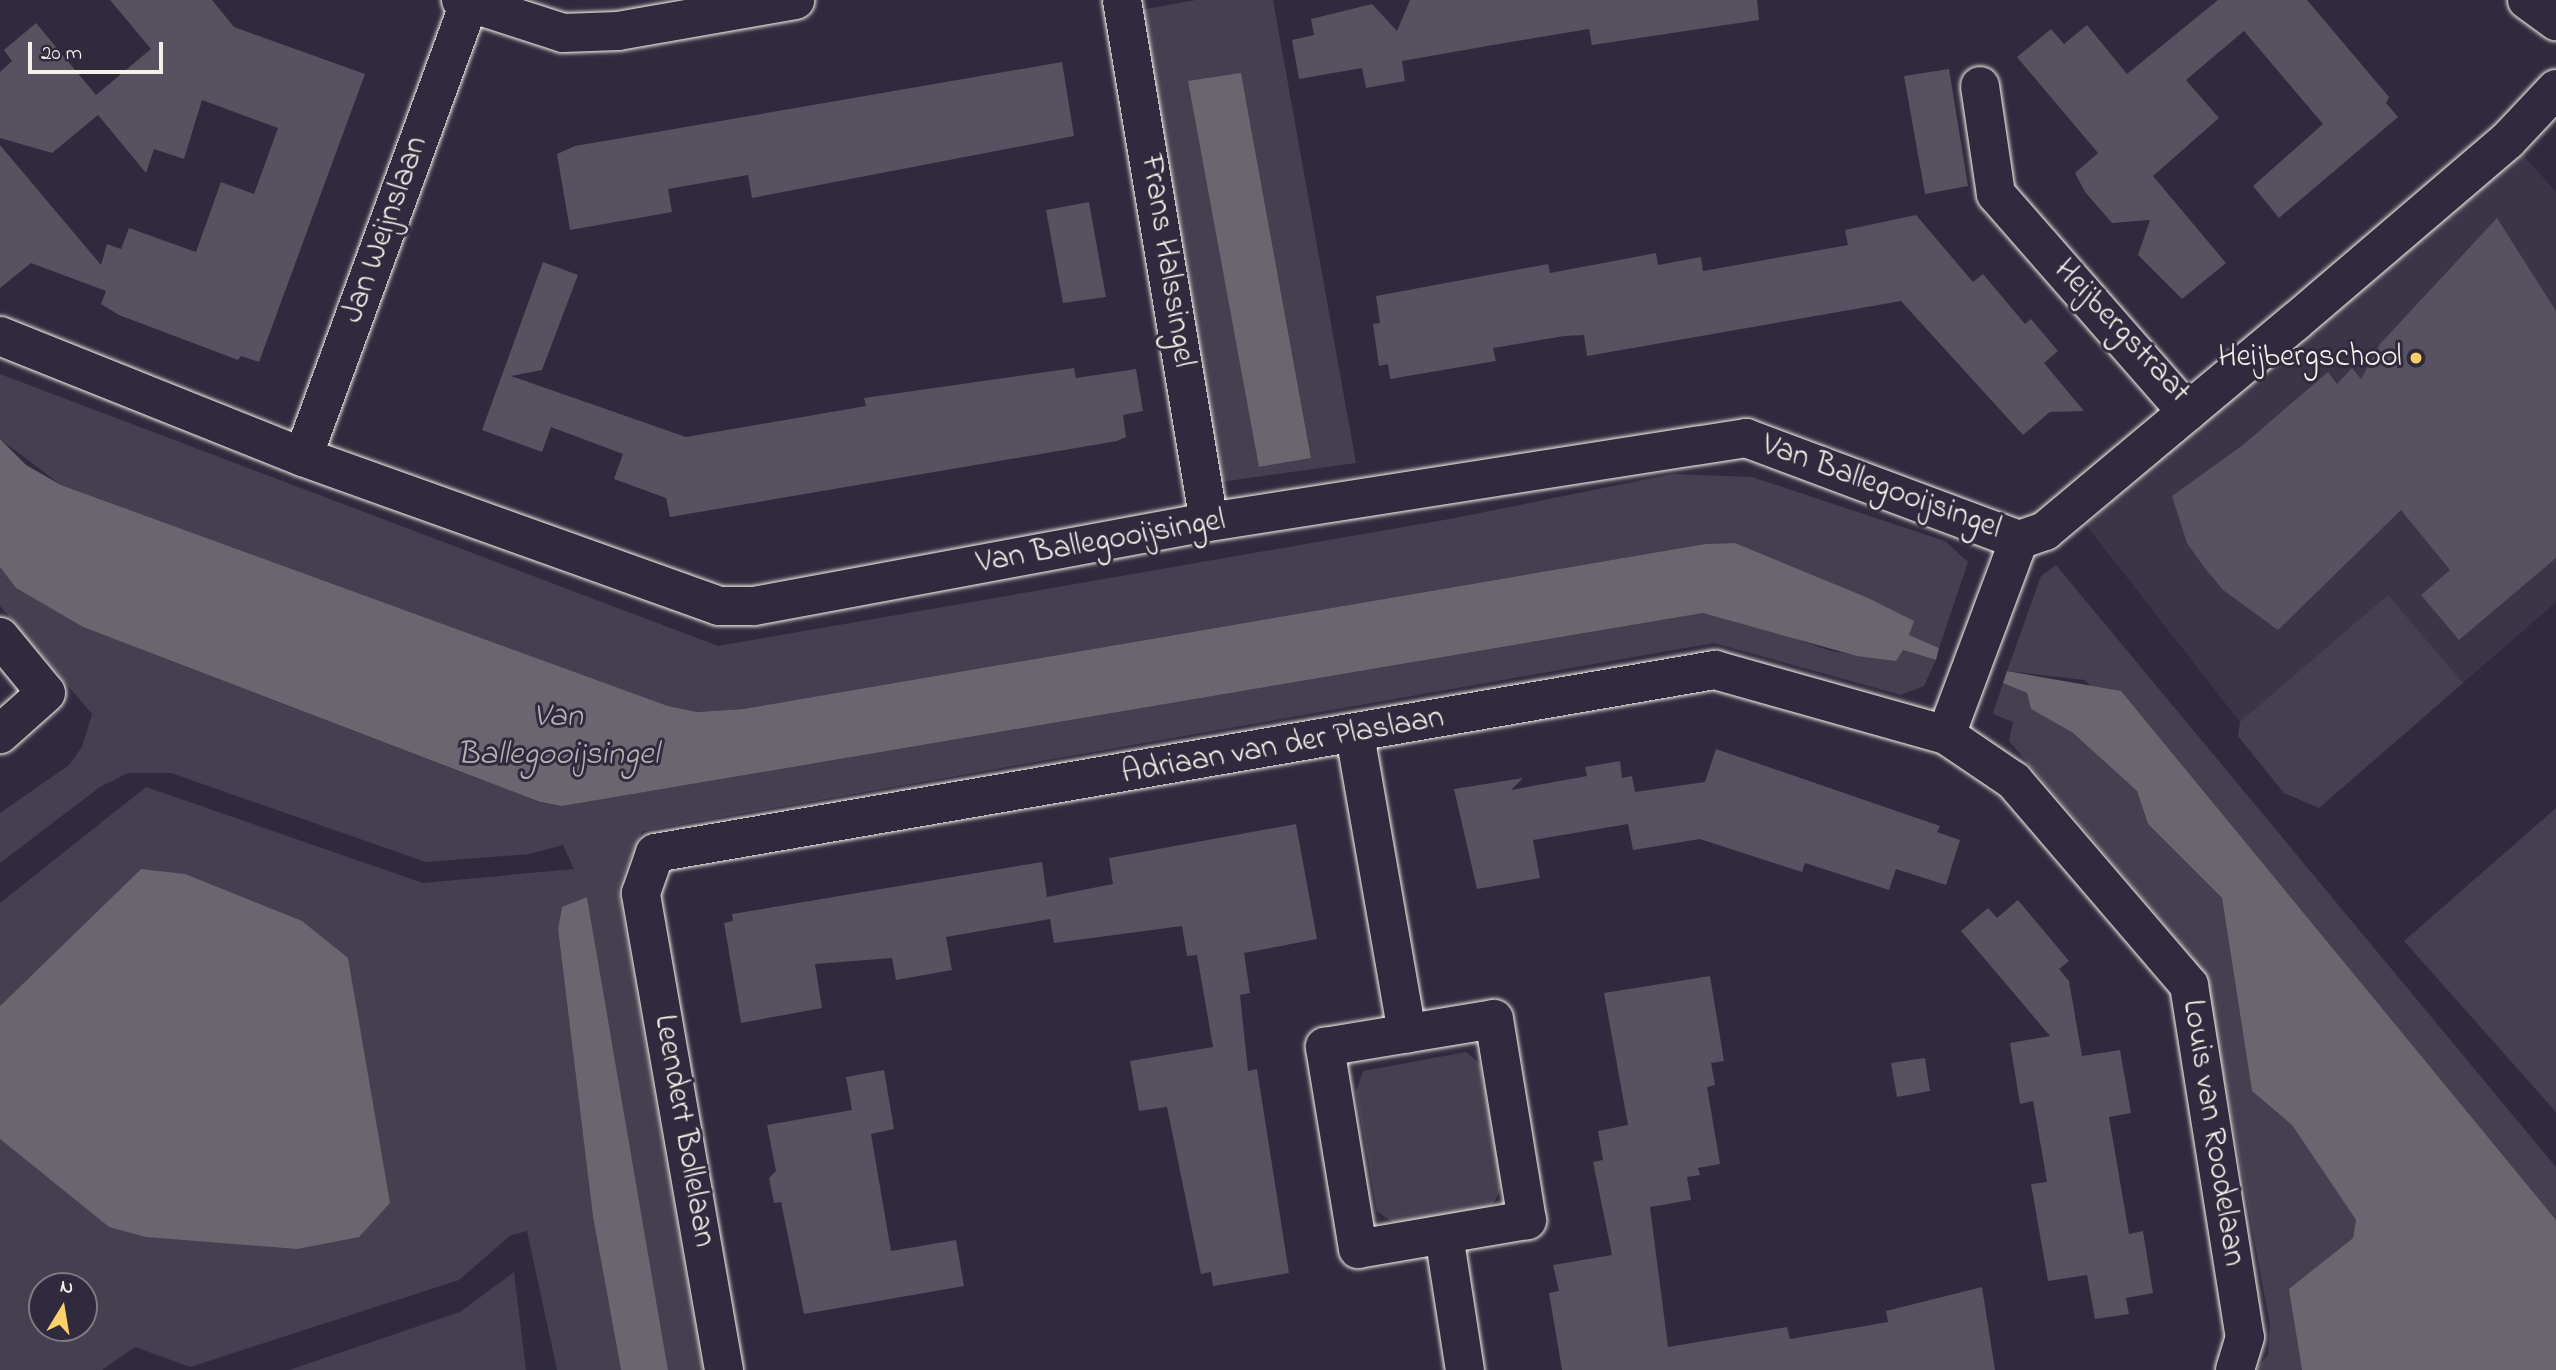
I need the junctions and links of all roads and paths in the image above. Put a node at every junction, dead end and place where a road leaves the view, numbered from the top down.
1 (795, 0) edge
2 (1122, 0) edge
3 (2528, 0) edge
4 (465, 1) edge
5 (2556, 21) edge
6 (1980, 86) dead end
7 (2555, 92) edge
8 (0, 336) edge
9 (2187, 412) junction
10 (303, 457) junction
11 (1209, 522) junction
12 (2019, 540) junction
13 (0, 637) edge
14 (0, 734) edge
15 (1355, 735) junction
16 (1946, 735) junction
17 (642, 893) joint
18 (1407, 1033) junction
19 (1444, 1235) junction
20 (2240, 1354) edge
21 (724, 1370) edge
22 (1465, 1370) edge

1 - 4 street
2 - 11 street, Frans Halssingel
3 - 5 street
4 - 10 street, Jan Weijnslaan
6 - 9 street, Heijbergstraat
7 - 9 street, Heijbergstraat
8 - 10 street, Van Ballegooijsingel
9 - 12 street, Van Ballegooijsingel
10 - 11 street, Van Ballegooijsingel
11 - 12 street, Van Ballegooijsingel
12 - 16 street, Van Ballegooijsingel
13 - 14 street
15 - 16 street, Adriaan van der Plaslaan
15 - 17 street, Adriaan van der Plaslaan
15 - 18 street
16 - 20 street, Louis van Roodelaan
17 - 21 street, Leendert Bollelaan
18 - 19 street
18 - 19 street
19 - 22 street

